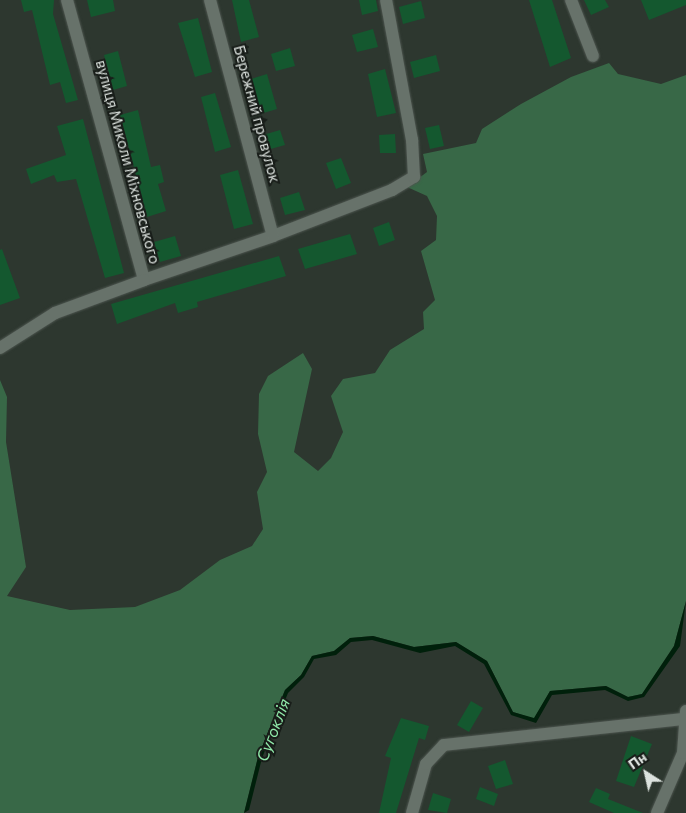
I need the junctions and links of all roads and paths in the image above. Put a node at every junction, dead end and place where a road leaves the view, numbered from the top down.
1 (67, 0) edge
2 (210, 0) edge
3 (386, 0) edge
4 (572, 0) edge
5 (593, 56) dead end
6 (273, 236) junction
7 (144, 280) junction
8 (0, 347) edge
9 (684, 715) edge
10 (412, 813) edge
11 (657, 813) edge

1 - 7 street, вулиця Миколи Міхновського
2 - 6 street, Бережний провулок
3 - 6 street, вулиця Миколи Міхновського
4 - 5 street
6 - 7 street, вулиця Миколи Міхновського
7 - 8 street
9 - 10 street
9 - 11 street

